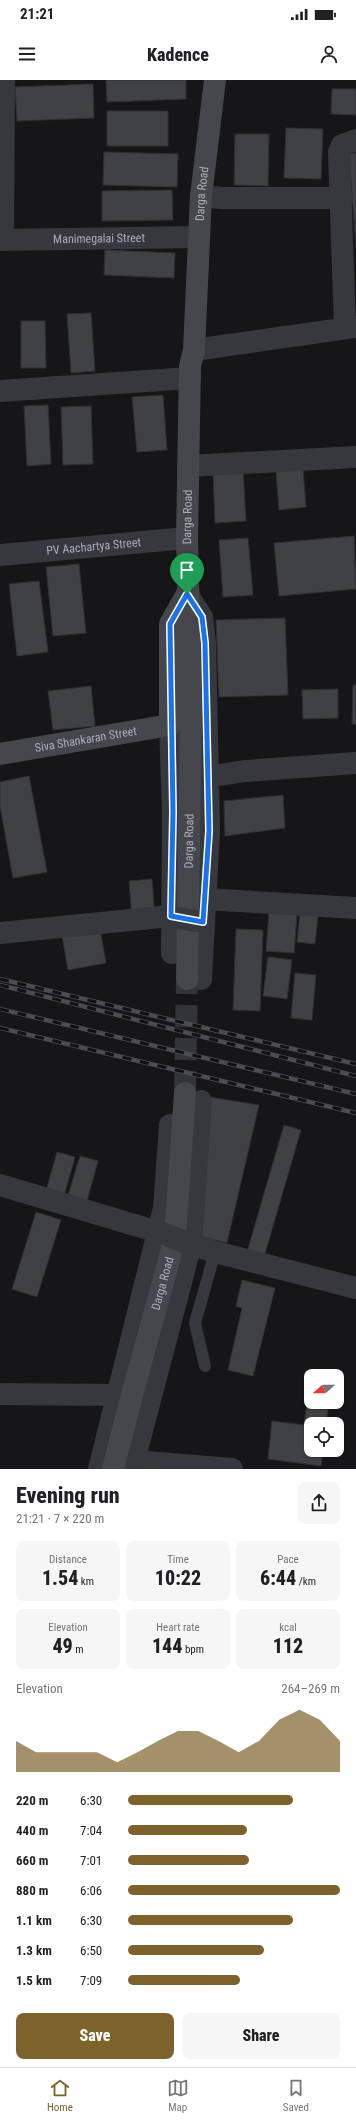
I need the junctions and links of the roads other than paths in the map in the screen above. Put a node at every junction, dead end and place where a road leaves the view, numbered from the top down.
1 (4, 80) edge
2 (215, 80) edge
3 (356, 140) edge
4 (201, 196) junction
5 (342, 198) junction
6 (198, 237) junction
7 (1, 240) edge
8 (351, 328) edge
9 (194, 350) junction
10 (190, 378) junction
11 (0, 391) edge
12 (356, 457) edge
13 (188, 466) junction
14 (187, 538) junction
15 (0, 555) edge
16 (187, 594) junction
17 (170, 725) junction
18 (0, 754) edge
19 (356, 763) edge
20 (208, 777) junction
21 (205, 899) junction
22 (356, 908) edge
23 (187, 920) junction
24 (0, 933) edge
25 (172, 952) dead end
26 (170, 1125) dead end
27 (0, 1185) edge
28 (175, 1238) junction
29 (215, 1252) junction
30 (356, 1288) edge
31 (195, 1323) junction
32 (170, 1324) junction
33 (206, 1366) dead end
34 (0, 1394) edge
35 (117, 1395) junction
36 (133, 1465) edge
37 (99, 1469) edge
38 (113, 1469) edge
39 (232, 1469) edge

1 - 7 street
2 - 4 street, Darga Road
3 - 5 street
4 - 5 street
4 - 6 street, Darga Road
5 - 8 street
6 - 7 street, Manimegalai Street
6 - 9 street, Darga Road
8 - 9 street
9 - 10 street, Darga Road
10 - 11 street
10 - 13 street, Darga Road
12 - 13 street
13 - 14 street, Darga Road
14 - 15 street, PV Aachartya Street
14 - 16 street, Darga Road
16 - 17 street
16 - 20 street
16 - 23 street, Darga Road
17 - 18 street, Siva Shankaran Street
17 - 23 street
19 - 20 street
20 - 21 street
21 - 22 street
21 - 23 street
23 - 24 street
23 - 25 street
26 - 28 street
27 - 28 street
28 - 29 street
28 - 32 street
28 - 35 street
28 - 38 street, Darga Road
29 - 30 street
29 - 31 lane
31 - 32 lane
31 - 33 lane
32 - 36 street
34 - 35 street
35 - 37 street
36 - 39 street

